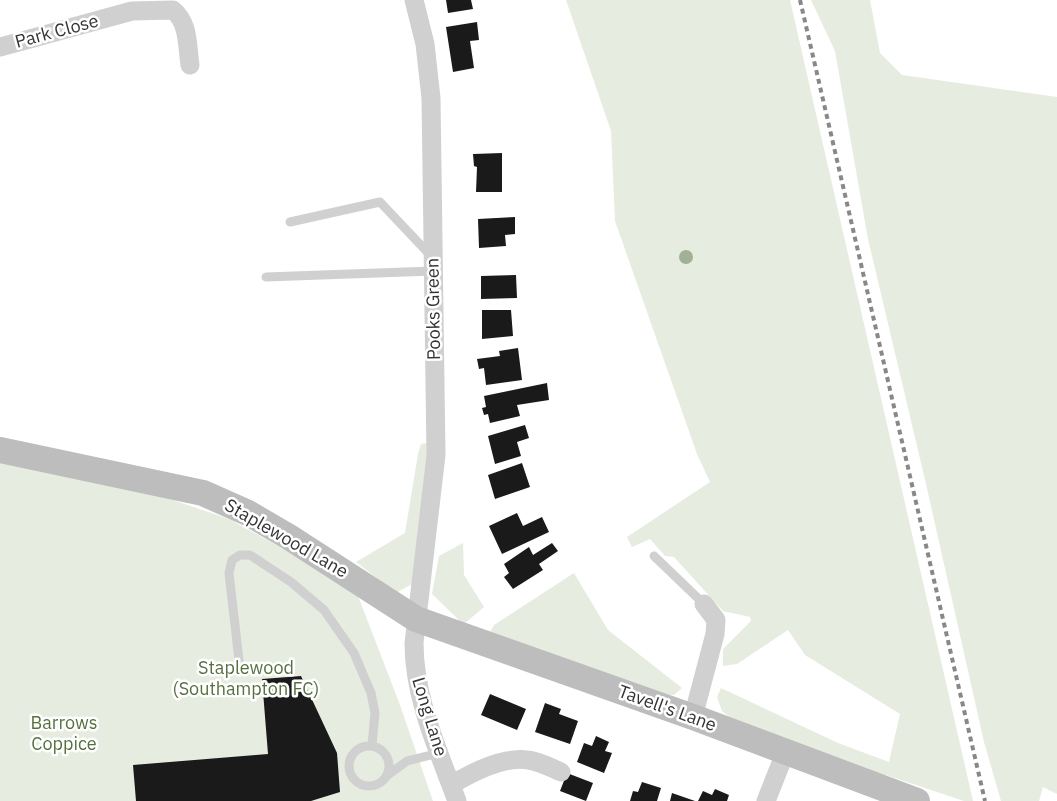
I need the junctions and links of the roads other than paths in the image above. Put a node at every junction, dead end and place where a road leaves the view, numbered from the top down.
1 (414, 0) edge
2 (0, 47) edge
3 (190, 65) dead end
4 (290, 222) dead end
5 (433, 264) junction
6 (266, 277) dead end
7 (0, 450) edge
8 (654, 556) dead end
9 (704, 604) joint
10 (416, 619) junction
11 (240, 669) dead end
12 (693, 717) junction
13 (372, 745) junction
14 (439, 753) junction
15 (785, 753) junction
16 (561, 772) dead end
17 (384, 780) junction
18 (454, 793) edge
19 (766, 801) edge
20 (917, 801) edge

1 - 5 street, Pooks Green
2 - 3 street, Park Close
4 - 5 lane
5 - 6 lane
5 - 10 street, Pooks Green
7 - 10 street, Staplewood Lane
8 - 9 lane
9 - 12 street
10 - 12 street, Tavell's Lane
10 - 14 street, Long Lane
11 - 13 lane
12 - 15 street, Tavell's Lane
13 - 17 lane
13 - 17 lane
14 - 17 lane
14 - 18 street, Long Lane
15 - 19 street
15 - 20 street, Tavell's Lane
16 - 18 street, Long Lane

